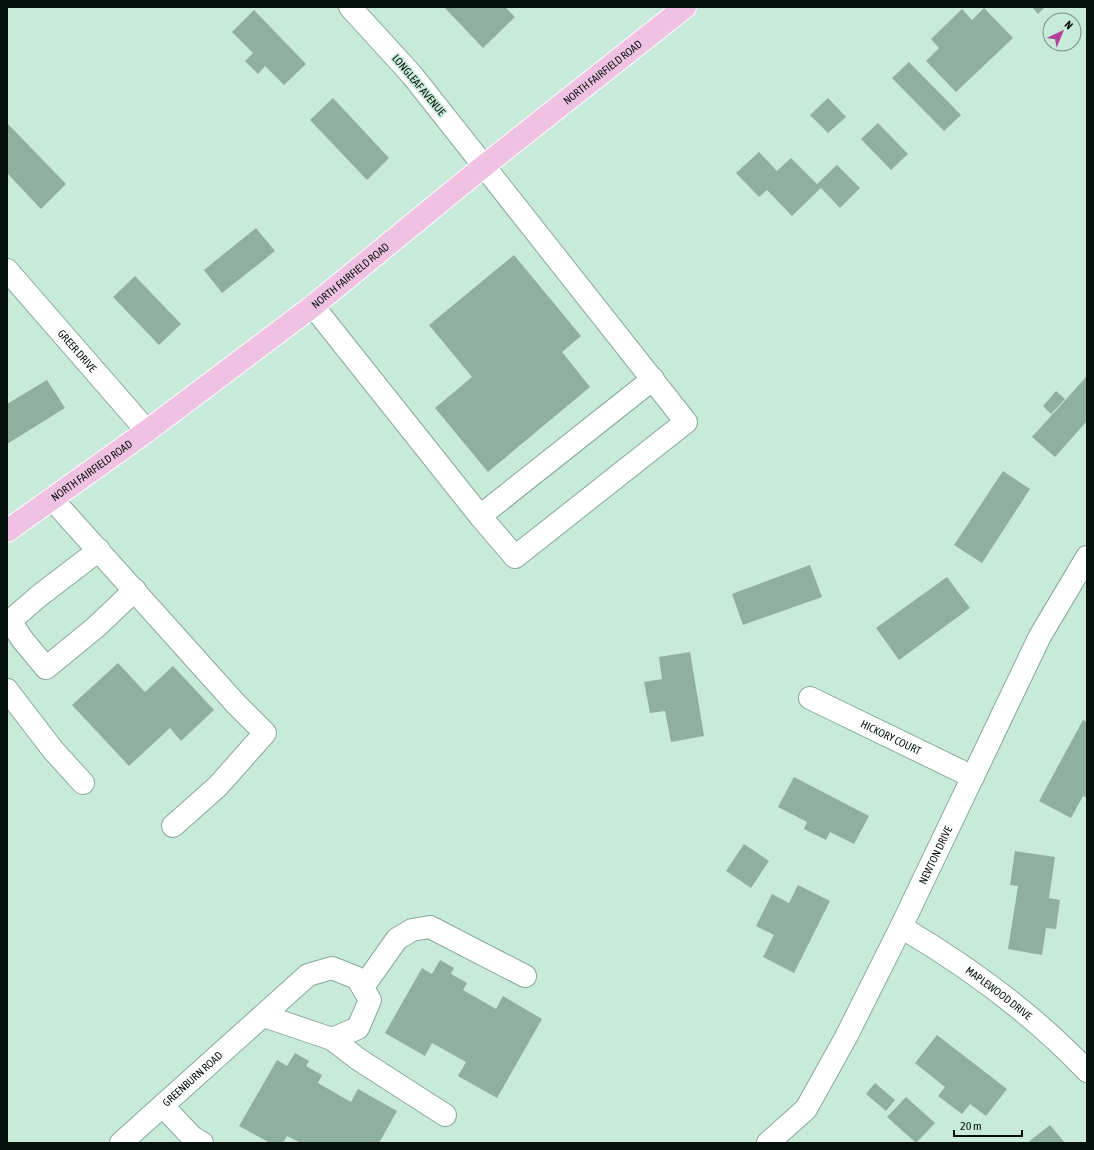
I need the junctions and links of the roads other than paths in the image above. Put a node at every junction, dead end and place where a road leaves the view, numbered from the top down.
1 (350, 7) edge
2 (684, 7) edge
3 (484, 166) junction
4 (7, 270) edge
5 (313, 306) junction
6 (652, 379) junction
7 (147, 431) junction
8 (52, 499) junction
9 (480, 516) junction
10 (7, 531) edge
11 (99, 550) junction
12 (1087, 557) edge
13 (135, 590) junction
14 (7, 690) edge
15 (810, 698) dead end
16 (973, 777) junction
17 (83, 783) dead end
18 (173, 826) dead end
19 (902, 927) junction
20 (524, 976) dead end
21 (363, 987) junction
22 (264, 1016) junction
23 (332, 1039) junction
24 (1087, 1071) edge
25 (163, 1106) junction
26 (445, 1115) dead end
27 (121, 1143) edge
28 (202, 1143) edge
29 (768, 1143) edge

1 - 3 street, LONGLEAF AVENUE
2 - 3 main road, NORTH FAIRFIELD ROAD
3 - 5 main road, NORTH FAIRFIELD ROAD
3 - 6 street, LONGLEAF AVENUE
4 - 7 street, GREER DRIVE
5 - 7 main road, NORTH FAIRFIELD ROAD
5 - 9 street
6 - 9 street
6 - 9 street, LONGLEAF AVENUE
7 - 8 main road, NORTH FAIRFIELD ROAD
8 - 10 main road, NORTH FAIRFIELD ROAD
8 - 11 street
11 - 13 street
11 - 13 street
12 - 16 street, NEWTON DRIVE
13 - 18 street
14 - 17 street
15 - 16 street, HICKORY COURT
16 - 19 street, NEWTON DRIVE
19 - 24 street, MAPLEWOOD DRIVE
19 - 29 street, NEWTON DRIVE
20 - 21 street
21 - 22 street, GREENBURN ROAD
21 - 23 street
22 - 23 street
22 - 25 street, GREENBURN ROAD
23 - 26 street
25 - 27 street, GREENBURN ROAD
25 - 28 street

